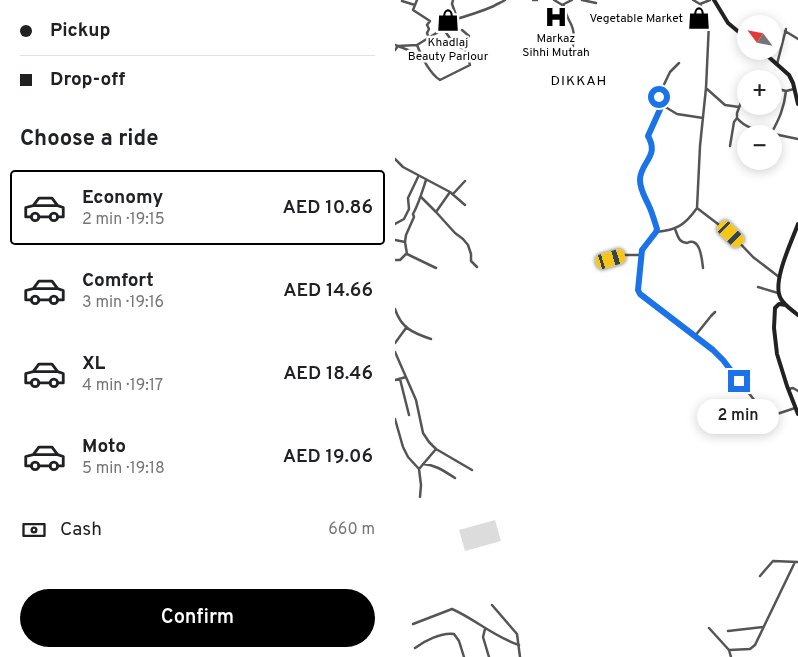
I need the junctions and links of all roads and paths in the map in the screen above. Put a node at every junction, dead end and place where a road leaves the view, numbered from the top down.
1 (403, 0) edge
2 (417, 0) edge
3 (453, 0) edge
4 (505, 0) edge
5 (554, 0) edge
6 (572, 0) edge
7 (582, 0) edge
8 (693, 0) edge
9 (712, 0) edge
10 (589, 1) edge
11 (706, 1) edge
12 (597, 3) dead end
13 (700, 4) junction
14 (415, 5) junction
15 (562, 5) junction
16 (399, 6) dead end
17 (693, 16) dead end
18 (453, 20) junction
19 (709, 29) junction
20 (443, 30) junction
21 (461, 30) dead end
22 (737, 30) edge
23 (429, 38) junction
24 (798, 39) edge
25 (397, 45) edge
26 (417, 45) junction
27 (465, 48) junction
28 (395, 50) edge
29 (571, 54) dead end
30 (421, 56) junction
31 (772, 60) edge
32 (679, 63) dead end
33 (777, 65) junction
34 (795, 83) edge
35 (706, 88) junction
36 (794, 89) junction
37 (782, 90) edge
38 (786, 91) junction
39 (798, 104) edge
40 (662, 105) junction
41 (737, 107) edge
42 (703, 118) junction
43 (737, 118) joint
44 (746, 125) edge
45 (776, 125) edge
46 (782, 136) edge
47 (798, 139) edge
48 (730, 146) dead end
49 (395, 159) edge
50 (419, 176) junction
51 (426, 180) junction
52 (465, 181) dead end
53 (451, 193) junction
54 (420, 196) junction
55 (465, 205) dead end
56 (697, 208) junction
57 (436, 212) junction
58 (395, 224) edge
59 (798, 224) edge
60 (675, 229) junction
61 (656, 232) junction
62 (793, 239) junction
63 (395, 240) edge
64 (798, 241) edge
65 (405, 242) junction
66 (407, 254) junction
67 (641, 255) junction
68 (611, 259) dead end
69 (395, 260) edge
70 (436, 268) dead end
71 (477, 268) dead end
72 (703, 268) dead end
73 (779, 276) junction
74 (758, 287) dead end
75 (779, 293) junction
76 (786, 305) junction
77 (395, 309) edge
78 (715, 312) dead end
79 (798, 315) edge
80 (406, 328) junction
81 (695, 336) junction
82 (431, 339) dead end
83 (395, 343) edge
84 (395, 352) edge
85 (406, 377) junction
86 (400, 379) junction
87 (395, 380) edge
88 (789, 389) junction
89 (798, 391) edge
90 (796, 407) junction
91 (798, 414) edge
92 (409, 415) dead end
93 (395, 419) edge
94 (436, 448) junction
95 (423, 464) junction
96 (419, 469) junction
97 (472, 470) dead end
98 (455, 478) dead end
99 (420, 496) dead end
100 (797, 562) edge
101 (760, 576) dead end
102 (492, 605) dead end
103 (413, 624) dead end
104 (763, 627) junction
105 (709, 628) dead end
106 (485, 629) junction
107 (728, 631) dead end
108 (519, 645) junction
109 (415, 648) dead end
110 (729, 650) junction
111 (464, 657) edge
112 (489, 657) edge
113 (520, 657) edge
114 (731, 657) edge

1 - 14 street
1 - 16 street
2 - 14 street
3 - 18 street
4 - 18 street
5 - 15 street
6 - 15 street
7 - 10 street
8 - 13 street
9 - 11 street
9 - 22 main road
10 - 12 street
11 - 13 street
13 - 19 street
14 - 23 street
15 - 29 street
17 - 19 street
18 - 20 street
19 - 35 street
20 - 23 street
20 - 27 street
21 - 27 street
23 - 26 street
24 - 33 street
25 - 26 street
25 - 28 street
25 - 30 street
26 - 30 street
27 - 30 street
31 - 33 main road
32 - 40 street
33 - 34 main road
34 - 36 main road
35 - 41 street
35 - 42 street
36 - 38 street
36 - 39 main road
37 - 38 street
38 - 45 street
40 - 42 street
40 - 61 street
42 - 56 street
43 - 44 street
43 - 48 street
46 - 47 street
49 - 50 street
50 - 51 street
50 - 58 street
51 - 53 street
51 - 54 street
52 - 53 street
53 - 55 street
53 - 57 street
54 - 57 street
54 - 65 street
56 - 60 street
56 - 73 street
57 - 71 street
59 - 62 main road
60 - 61 street
60 - 72 street
61 - 67 street
62 - 64 street
62 - 73 main road
63 - 65 street
65 - 66 street
66 - 69 street
66 - 70 street
67 - 68 street
67 - 81 street
73 - 75 main road
74 - 75 street
75 - 76 main road
76 - 79 main road
76 - 88 main road
77 - 80 street
78 - 81 street
80 - 82 street
80 - 83 street
81 - 90 street
84 - 85 street
85 - 86 street
85 - 94 street
86 - 87 street
86 - 92 street
88 - 89 street
88 - 90 main road
90 - 91 main road
93 - 96 street
94 - 95 street
94 - 97 street
95 - 96 street
95 - 98 street
96 - 99 street
100 - 101 street
100 - 104 street
102 - 108 street
103 - 106 street
104 - 107 street
104 - 110 street
105 - 110 street
106 - 108 street
106 - 112 street
108 - 113 street
109 - 111 street
110 - 114 street

